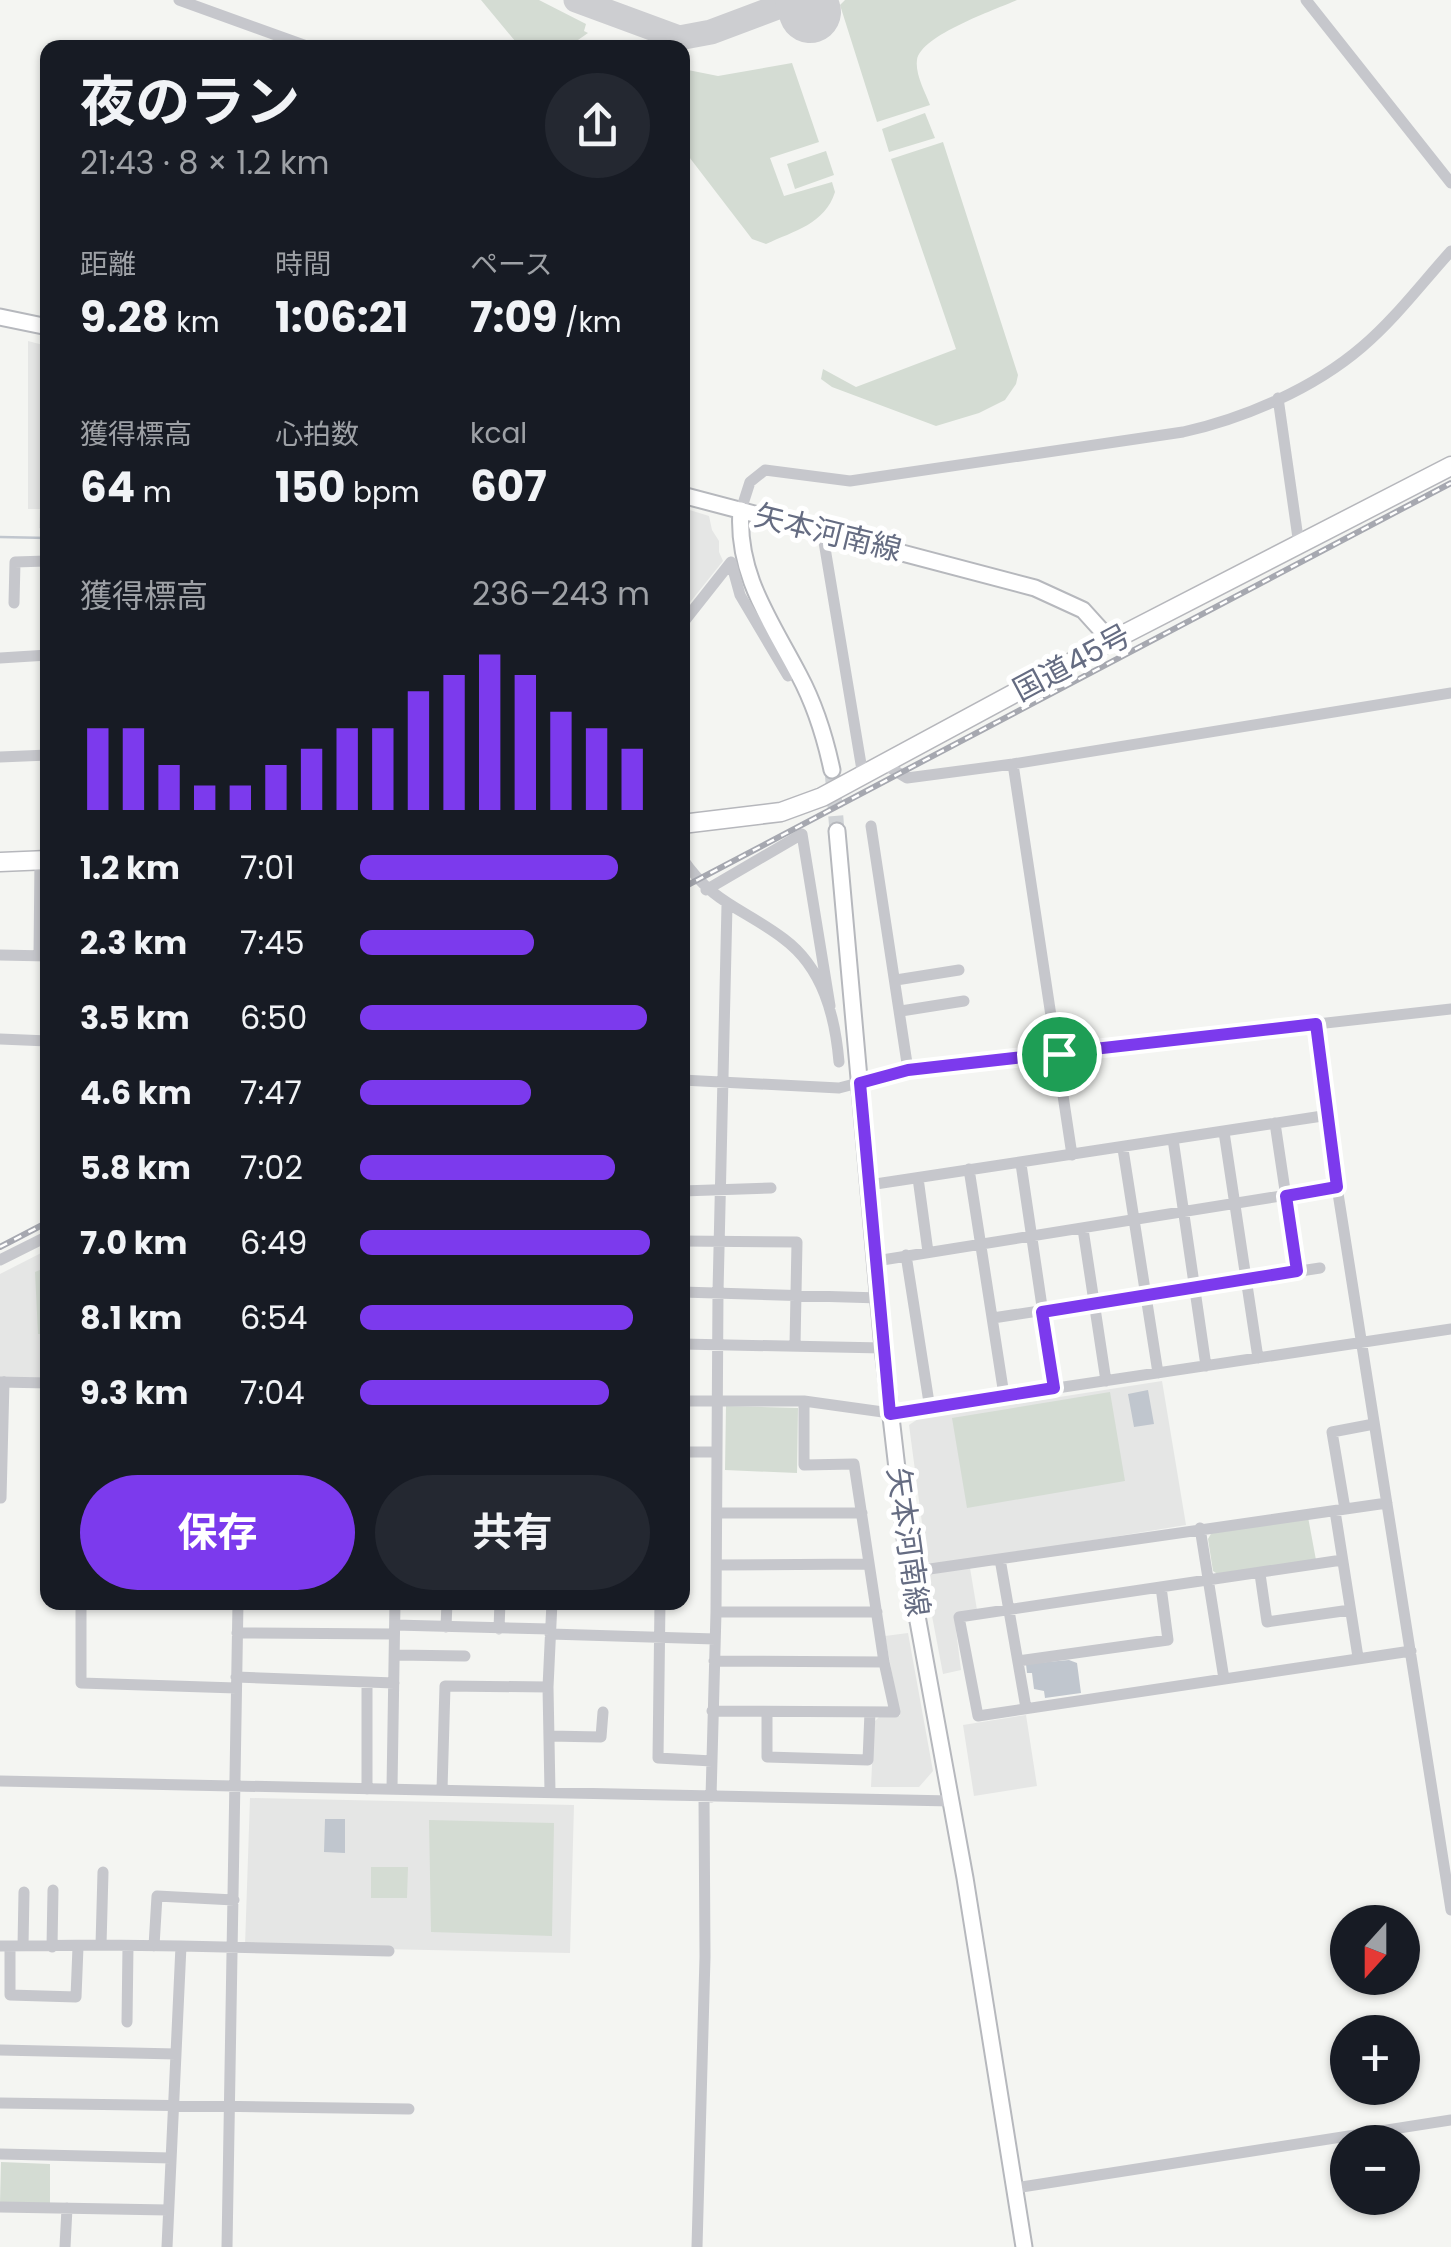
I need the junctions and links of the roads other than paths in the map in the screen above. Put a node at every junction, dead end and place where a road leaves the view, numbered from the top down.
1 (179, 0) edge
2 (1306, 0) edge
3 (290, 40) edge
4 (1451, 183) edge
5 (1451, 250) edge
6 (0, 317) edge
7 (40, 325) edge
8 (1278, 398) junction
9 (1451, 466) edge
10 (690, 497) edge
11 (740, 510) junction
12 (822, 530) junction
13 (1299, 544) junction
14 (40, 561) edge
15 (14, 602) dead end
16 (690, 614) edge
17 (1111, 641) junction
18 (40, 655) edge
19 (0, 658) edge
20 (788, 676) dead end
21 (1451, 693) edge
22 (40, 755) edge
23 (0, 757) edge
24 (884, 764) junction
25 (1014, 764) junction
26 (832, 770) tunnel mouth
27 (863, 776) junction
28 (690, 823) edge
29 (870, 826) dead end
30 (837, 831) tunnel mouth
31 (40, 860) edge
32 (0, 862) edge
33 (690, 869) edge
34 (706, 890) junction
35 (726, 905) junction
36 (0, 955) edge
37 (40, 956) edge
38 (959, 970) dead end
39 (896, 980) junction
40 (964, 1001) dead end
41 (830, 1006) junction
42 (1451, 1009) edge
43 (901, 1011) junction
44 (1316, 1024) junction
45 (0, 1039) edge
46 (40, 1041) edge
47 (1059, 1054) junction
48 (839, 1062) dead end
49 (908, 1070) junction
50 (690, 1080) edge
51 (722, 1081) junction
52 (860, 1083) junction
53 (1329, 1115) junction
54 (1275, 1123) junction
55 (1224, 1132) junction
56 (1173, 1139) junction
57 (1123, 1149) junction
58 (1072, 1155) junction
59 (1020, 1164) junction
60 (969, 1169) junction
61 (918, 1178) junction
62 (869, 1185) junction
63 (1337, 1187) junction
64 (771, 1188) dead end
65 (721, 1189) junction
66 (690, 1191) edge
67 (1286, 1196) junction
68 (1233, 1205) junction
69 (1184, 1213) junction
70 (1134, 1221) junction
71 (1083, 1229) junction
72 (1032, 1238) junction
73 (40, 1240) edge
74 (690, 1241) edge
75 (720, 1242) junction
76 (979, 1245) junction
77 (928, 1252) junction
78 (906, 1255) junction
79 (0, 1260) edge
80 (876, 1261) junction
81 (1320, 1268) dead end
82 (1297, 1271) junction
83 (1246, 1278) junction
84 (1194, 1288) junction
85 (690, 1292) edge
86 (718, 1292) junction
87 (1144, 1296) junction
88 (796, 1298) junction
89 (880, 1298) junction
90 (1094, 1303) junction
91 (1042, 1312) junction
92 (992, 1318) junction
93 (1451, 1329) edge
94 (1362, 1342) junction
95 (690, 1344) edge
96 (718, 1345) junction
97 (795, 1345) junction
98 (883, 1348) junction
99 (1258, 1358) junction
100 (1206, 1366) junction
101 (1158, 1373) junction
102 (1106, 1381) junction
103 (2, 1382) edge
104 (40, 1383) edge
105 (1054, 1388) junction
106 (1004, 1395) junction
107 (690, 1401) edge
108 (804, 1401) junction
109 (718, 1402) junction
110 (930, 1409) junction
111 (890, 1414) junction
112 (1374, 1424) junction
113 (690, 1452) edge
114 (718, 1452) junction
115 (1, 1498) edge
116 (1387, 1502) junction
117 (1340, 1510) junction
118 (717, 1512) junction
119 (862, 1513) junction
120 (1200, 1528) junction
121 (1000, 1559) junction
122 (1342, 1560) junction
123 (716, 1564) junction
124 (868, 1564) junction
125 (910, 1572) junction
126 (1260, 1574) junction
127 (1209, 1580) junction
128 (1161, 1587) junction
129 (1009, 1609) junction
130 (81, 1610) edge
131 (238, 1610) edge
132 (395, 1610) edge
133 (446, 1610) edge
134 (499, 1610) edge
135 (551, 1610) edge
136 (660, 1610) edge
137 (1350, 1610) junction
138 (716, 1612) junction
139 (877, 1612) junction
140 (446, 1627) junction
141 (498, 1629) junction
142 (394, 1630) junction
143 (550, 1632) junction
144 (237, 1633) junction
145 (659, 1636) junction
146 (716, 1640) junction
147 (1411, 1652) junction
148 (396, 1655) junction
149 (464, 1656) dead end
150 (1358, 1658) junction
151 (714, 1661) junction
152 (884, 1662) junction
153 (1018, 1662) junction
154 (1224, 1679) junction
155 (236, 1682) junction
156 (368, 1683) junction
157 (394, 1683) junction
158 (548, 1687) junction
159 (1026, 1708) junction
160 (604, 1712) dead end
161 (712, 1712) junction
162 (767, 1712) junction
163 (870, 1712) junction
164 (549, 1736) junction
165 (712, 1761) junction
166 (0, 1781) edge
167 (235, 1784) junction
168 (367, 1788) junction
169 (392, 1788) junction
170 (442, 1790) junction
171 (550, 1792) junction
172 (707, 1797) junction
173 (950, 1802) junction
174 (102, 1872) dead end
175 (53, 1890) dead end
176 (24, 1892) dead end
177 (234, 1900) junction
178 (1451, 1910) edge
179 (11, 1946) edge
180 (101, 1946) junction
181 (128, 1946) junction
182 (154, 1946) junction
183 (181, 1946) junction
184 (52, 1947) junction
185 (78, 1947) junction
186 (232, 1947) junction
187 (389, 1951) dead end
188 (5, 1995) edge
189 (126, 2022) dead end
190 (0, 2050) edge
191 (176, 2054) junction
192 (0, 2103) edge
193 (174, 2107) junction
194 (229, 2108) junction
195 (409, 2109) dead end
196 (1451, 2120) edge
197 (0, 2154) edge
198 (171, 2158) junction
199 (1015, 2188) junction
200 (0, 2207) edge
201 (67, 2208) junction
202 (168, 2210) junction
203 (66, 2247) edge
204 (167, 2247) edge
205 (227, 2247) edge
206 (697, 2247) edge
207 (1024, 2247) edge

1 - 3 street
2 - 4 street
5 - 8 street
6 - 7 main road
8 - 11 street
8 - 13 street
9 - 13 highway, 国道45号
10 - 11 main road
11 - 12 main road, 矢本河南線
11 - 26 main road, 矢本河南線
12 - 17 main road, 矢本河南線
12 - 27 street
13 - 17 highway, 国道45号
14 - 15 street
16 - 20 street
17 - 24 highway, 国道45号
18 - 19 street
21 - 25 street
22 - 23 street
24 - 25 street
24 - 27 highway, 国道45号
25 - 47 street
27 - 28 highway, 国道45号
29 - 39 street
30 - 52 main road, 矢本河南線
31 - 32 highway
33 - 34 street
34 - 35 street
34 - 41 street
35 - 41 street
35 - 51 street
36 - 37 street
38 - 39 street
39 - 43 street
40 - 43 street
41 - 48 street
42 - 44 street
43 - 49 street
44 - 47 street
44 - 53 street
45 - 46 street
47 - 49 street
47 - 58 street
49 - 52 street
50 - 51 street
51 - 52 street
51 - 65 street
52 - 62 main road, 矢本河南線
53 - 54 street
53 - 63 street
54 - 55 street
54 - 67 street
55 - 56 street
55 - 68 street
56 - 57 street
56 - 69 street
57 - 58 street
57 - 70 street
58 - 59 street
59 - 60 street
59 - 72 street
60 - 61 street
60 - 76 street
61 - 62 street
61 - 77 street
62 - 80 main road, 矢本河南線
63 - 67 street
63 - 94 street
64 - 65 street
65 - 66 street
65 - 75 street
67 - 68 street
67 - 82 street
68 - 69 street
68 - 83 street
69 - 70 street
69 - 84 street
70 - 71 street
70 - 87 street
71 - 72 street
71 - 90 street
72 - 76 street
72 - 91 street
73 - 79 street
74 - 75 street
75 - 86 street
75 - 88 street
76 - 77 street
76 - 92 street
77 - 78 street
78 - 80 street
78 - 110 street
80 - 89 main road, 矢本河南線
81 - 82 street
82 - 83 street
83 - 84 street
83 - 99 street
84 - 87 street
84 - 100 street
85 - 86 street
86 - 88 street
86 - 96 street
87 - 90 street
87 - 101 street
88 - 89 street
88 - 97 street
89 - 98 main road, 矢本河南線
90 - 91 street
90 - 102 street
91 - 92 street
91 - 105 street
92 - 106 street
93 - 94 street
94 - 99 street
94 - 112 street
95 - 96 street
96 - 97 street
96 - 109 street
97 - 98 street
98 - 111 main road, 矢本河南線
99 - 100 street
100 - 101 street
101 - 102 street
102 - 105 street
103 - 104 street
103 - 115 street
105 - 106 street
106 - 110 street
107 - 109 street
108 - 109 street
108 - 111 street
108 - 119 street
109 - 114 street
110 - 111 street
111 - 125 main road, 矢本河南線
112 - 116 street
112 - 117 street
113 - 114 street
114 - 118 street
116 - 117 street
116 - 147 street
117 - 120 street
117 - 122 street
118 - 119 street
118 - 123 street
119 - 124 street
120 - 121 street
120 - 127 street
121 - 125 street
121 - 129 street
122 - 126 street
122 - 137 street
123 - 124 street
123 - 138 street
124 - 139 street
125 - 173 main road, 矢本河南線
126 - 127 street
126 - 137 street
127 - 128 street
127 - 154 street
128 - 129 street
128 - 153 street
129 - 153 street
129 - 159 street
130 - 155 street
131 - 144 street
132 - 142 street
133 - 140 street
134 - 141 street
135 - 143 street
136 - 145 street
137 - 150 street
138 - 139 street
138 - 146 street
139 - 152 street
140 - 141 street
140 - 142 street
141 - 143 street
142 - 144 street
142 - 148 street
143 - 145 street
143 - 158 street
144 - 155 street
145 - 146 street
145 - 165 street
146 - 151 street
147 - 150 street
147 - 178 street
148 - 149 street
148 - 157 street
150 - 154 street
151 - 152 street
151 - 161 street
152 - 163 street
153 - 159 street
154 - 159 street
155 - 156 street
155 - 167 street
156 - 157 street
156 - 168 street
157 - 169 street
158 - 164 street
158 - 170 street
160 - 164 street
161 - 162 street
161 - 165 street
162 - 163 street
162 - 163 street
164 - 171 street
165 - 172 street
166 - 167 street
167 - 168 street
167 - 177 street
168 - 169 street
169 - 170 street
170 - 171 street
171 - 172 street
172 - 173 street
172 - 206 street
173 - 199 main road, 矢本河南線
174 - 180 street
175 - 184 street
176 - 179 street
177 - 182 street
177 - 186 street
179 - 184 street
179 - 188 street
180 - 181 street
180 - 185 street
181 - 182 street
181 - 189 street
182 - 183 street
183 - 186 street
183 - 191 street
184 - 185 street
185 - 188 street
186 - 187 street
186 - 194 street
190 - 191 street
191 - 193 street
192 - 193 street
193 - 194 street
193 - 198 street
194 - 195 street
194 - 205 street
196 - 199 street
197 - 198 street
198 - 202 street
199 - 207 main road, 矢本河南線
200 - 201 street
201 - 202 street
201 - 203 street
202 - 204 street

